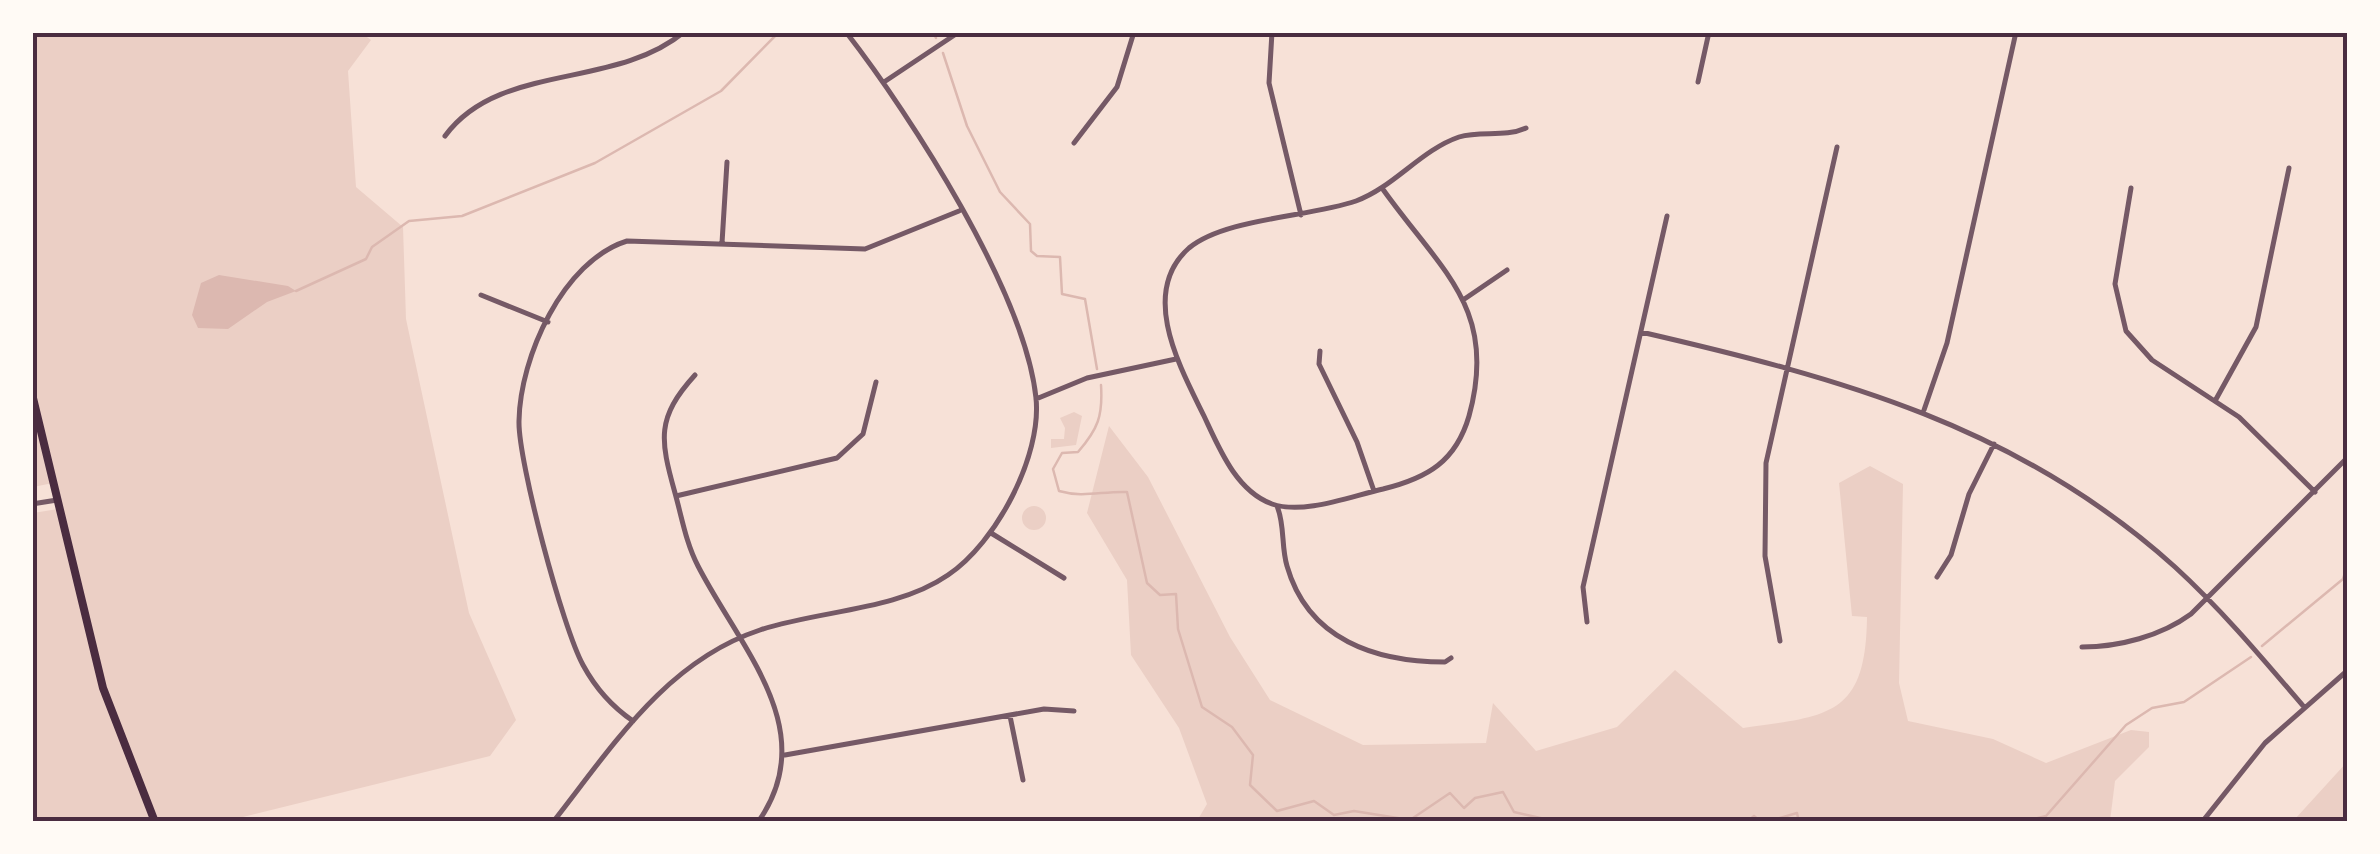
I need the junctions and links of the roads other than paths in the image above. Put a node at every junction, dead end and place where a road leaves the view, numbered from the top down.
1 (684, 32) edge
2 (846, 32) edge
3 (959, 32) edge
4 (1134, 32) edge
5 (1272, 32) edge
6 (1708, 32) edge
7 (2016, 32) edge
8 (884, 82) junction
9 (1698, 82) dead end
10 (1526, 128) dead end
11 (445, 136) dead end
12 (1074, 142) dead end
13 (1837, 146) dead end
14 (727, 162) dead end
15 (2289, 168) dead end
16 (1382, 188) junction
17 (2131, 188) dead end
18 (960, 211) junction
19 (1301, 215) junction
20 (1667, 216) dead end
21 (722, 242) junction
22 (1507, 270) dead end
23 (481, 295) dead end
24 (1463, 300) junction
25 (548, 322) junction
26 (1641, 332) junction
27 (1320, 351) dead end
28 (1176, 359) junction
29 (1788, 366) junction
30 (695, 374) dead end
31 (876, 382) dead end
32 (32, 394) edge
33 (1036, 399) junction
34 (2214, 400) junction
35 (1924, 410) junction
36 (1994, 444) junction
37 (2348, 457) edge
38 (1374, 490) junction
39 (2315, 492) junction
40 (676, 496) junction
41 (57, 500) junction
42 (32, 504) edge
43 (1277, 506) junction
44 (991, 532) junction
45 (1937, 577) dead end
46 (1064, 578) dead end
47 (2208, 598) junction
48 (1587, 622) dead end
49 (738, 638) junction
50 (1780, 641) dead end
51 (2082, 646) dead end
52 (1451, 658) dead end
53 (2348, 670) edge
54 (2304, 707) junction
55 (1074, 711) dead end
56 (1010, 716) junction
57 (633, 721) junction
58 (785, 755) junction
59 (1023, 780) dead end
60 (155, 822) edge
61 (553, 822) edge
62 (758, 822) edge
63 (2202, 822) edge

1 - 11 street
2 - 8 street
3 - 8 street
4 - 12 street
5 - 19 street
6 - 9 street
7 - 35 street
8 - 18 street
10 - 16 street
13 - 29 street
14 - 21 street
15 - 34 street
16 - 19 street
16 - 24 street
17 - 34 street
18 - 21 street
18 - 33 street
19 - 28 street
20 - 26 street
21 - 25 street
22 - 24 street
23 - 25 street
24 - 38 street
25 - 57 street
26 - 29 street
26 - 48 street
27 - 38 street
28 - 33 street
28 - 43 street
29 - 35 street
29 - 50 street
30 - 40 street
31 - 40 street
32 - 41 main road
33 - 44 street
34 - 39 street
35 - 36 street
36 - 45 street
36 - 47 street
37 - 39 street
38 - 43 street
39 - 47 street
40 - 49 street
41 - 42 street
41 - 60 main road
43 - 52 street
44 - 46 street
44 - 49 street
47 - 51 street
47 - 54 street
49 - 57 street
49 - 58 street
53 - 54 street
54 - 63 street
55 - 56 street
56 - 58 street
56 - 59 street
57 - 61 street
58 - 62 street

